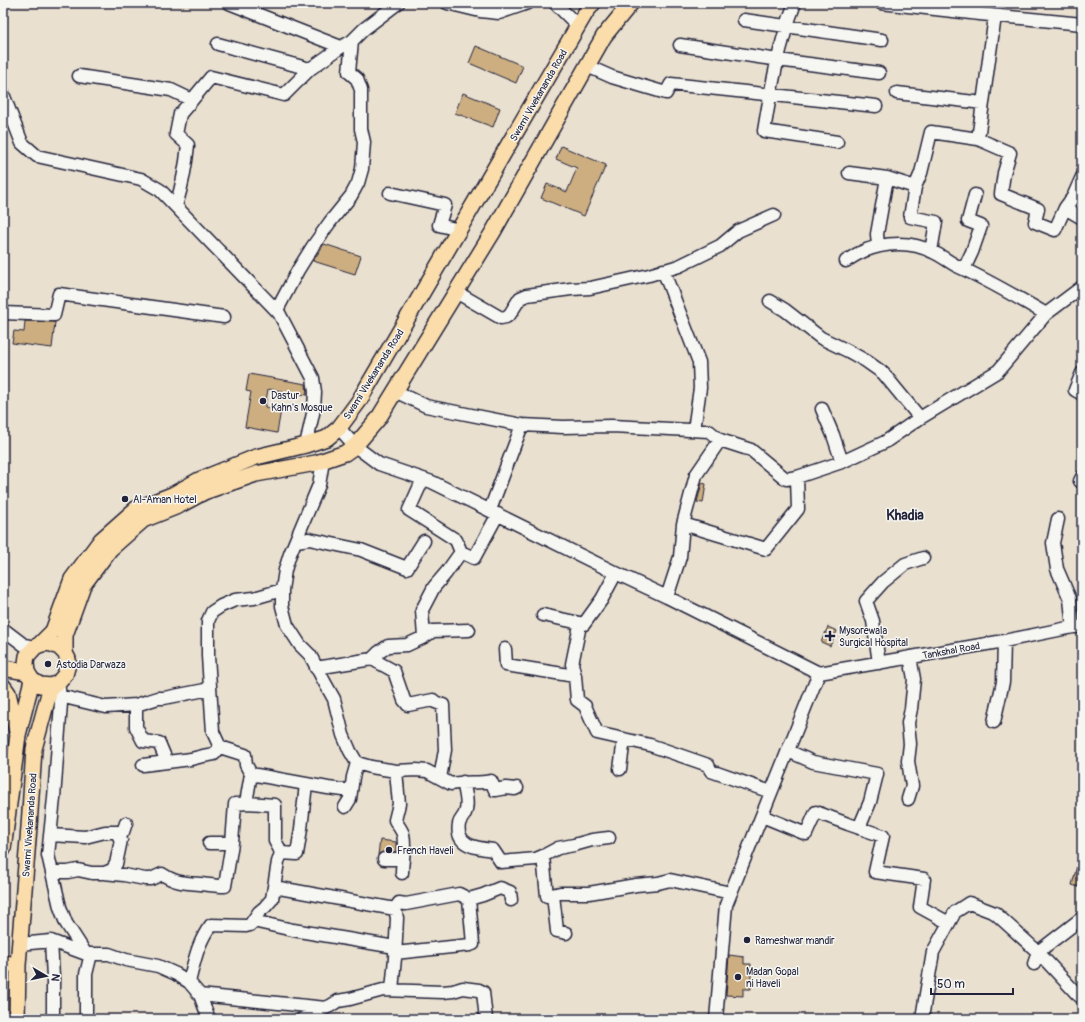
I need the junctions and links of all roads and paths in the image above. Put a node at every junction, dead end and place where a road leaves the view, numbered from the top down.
1 (230, 3) edge
2 (398, 3) edge
3 (447, 3) edge
4 (528, 3) edge
5 (555, 3) edge
6 (593, 3) edge
7 (631, 3) edge
8 (795, 3) edge
9 (881, 3) edge
10 (995, 16) junction
11 (744, 20) dead end
12 (1082, 24) edge
13 (578, 26) junction
14 (787, 26) junction
15 (882, 40) dead end
16 (352, 41) junction
17 (218, 44) dead end
18 (680, 45) dead end
19 (341, 46) junction
20 (778, 60) junction
21 (587, 66) junction
22 (310, 69) junction
23 (879, 73) dead end
24 (79, 76) dead end
25 (897, 93) dead end
26 (3, 94) edge
27 (770, 94) junction
28 (192, 100) junction
29 (983, 103) junction
30 (876, 106) dead end
31 (978, 139) junction
32 (837, 142) dead end
33 (849, 173) dead end
34 (1082, 177) edge
35 (887, 178) junction
36 (915, 187) junction
37 (390, 193) dead end
38 (975, 195) dead end
39 (176, 206) junction
40 (1065, 208) junction
41 (774, 215) dead end
42 (1082, 218) edge
43 (459, 230) junction
44 (878, 246) junction
45 (931, 251) junction
46 (846, 261) dead end
47 (964, 269) junction
48 (664, 270) junction
49 (1082, 287) edge
50 (456, 292) junction
51 (770, 301) dead end
52 (277, 310) junction
53 (3, 313) edge
54 (1046, 314) junction
55 (224, 317) dead end
56 (1082, 373) edge
57 (395, 391) junction
58 (1082, 394) edge
59 (822, 409) dead end
60 (920, 418) junction
61 (522, 425) junction
62 (339, 428) junction
63 (694, 430) junction
64 (720, 440) junction
65 (306, 445) junction
66 (355, 446) junction
67 (323, 461) junction
68 (842, 462) junction
69 (797, 477) junction
70 (423, 479) junction
71 (494, 512) junction
72 (1058, 519) dead end
73 (683, 524) junction
74 (296, 541) junction
75 (424, 541) dead end
76 (461, 552) junction
77 (923, 558) dead end
78 (616, 573) junction
79 (282, 590) junction
80 (667, 597) junction
81 (543, 615) dead end
82 (1078, 627) edge
83 (3, 629) edge
84 (469, 630) dead end
85 (579, 630) dead end
86 (424, 637) junction
87 (1004, 641) junction
88 (37, 646) junction
89 (505, 649) dead end
90 (65, 653) junction
91 (910, 657) junction
92 (372, 659) junction
93 (879, 662) junction
94 (3, 668) edge
95 (316, 668) junction
96 (819, 673) junction
97 (29, 676) junction
98 (575, 676) junction
99 (3, 686) edge
100 (56, 689) junction
101 (210, 689) junction
102 (136, 705) junction
103 (994, 722) dead end
104 (18, 735) junction
105 (624, 739) junction
106 (220, 747) junction
107 (788, 751) junction
108 (167, 762) junction
109 (357, 763) junction
110 (143, 766) dead end
111 (620, 769) dead end
112 (396, 771) junction
113 (251, 774) junction
114 (440, 778) junction
115 (464, 782) junction
116 (306, 784) junction
117 (517, 788) dead end
118 (351, 791) junction
119 (771, 792) junction
120 (908, 799) dead end
121 (246, 803) junction
122 (346, 807) dead end
123 (762, 816) junction
124 (126, 823) dead end
125 (859, 828) junction
126 (117, 833) junction
127 (50, 835) junction
128 (608, 838) dead end
129 (209, 843) dead end
130 (232, 843) junction
131 (3, 849) edge
132 (281, 853) junction
133 (543, 856) junction
134 (384, 859) dead end
135 (403, 859) junction
136 (52, 872) junction
137 (104, 873) junction
138 (402, 873) dead end
139 (274, 886) junction
140 (731, 893) junction
141 (553, 895) junction
142 (469, 899) junction
143 (511, 900) dead end
144 (395, 910) junction
145 (1082, 918) edge
146 (253, 921) junction
147 (949, 923) junction
148 (566, 933) dead end
149 (51, 941) junction
150 (20, 944) junction
151 (395, 950) junction
152 (1038, 952) junction
153 (88, 954) junction
154 (3, 963) edge
155 (1034, 964) dead end
156 (18, 965) junction
157 (189, 982) junction
158 (392, 990) junction
159 (200, 995) junction
160 (1082, 998) edge
161 (326, 1008) junction
162 (17, 1019) edge
163 (53, 1019) edge
164 (86, 1019) edge
165 (209, 1019) edge
166 (302, 1019) edge
167 (486, 1019) edge
168 (716, 1019) edge
169 (923, 1019) edge

1 - 19 street
2 - 16 street
3 - 4 street
5 - 13 street
6 - 13 main road, Swami Vivekananda Road
7 - 21 main road
8 - 14 street
9 - 10 street
10 - 12 street
10 - 29 street
11 - 14 street
13 - 43 main road, Swami Vivekananda Road
14 - 15 street
14 - 20 street
16 - 19 street
16 - 52 street
17 - 22 street
18 - 20 street
19 - 22 street
20 - 23 street
20 - 27 street
21 - 27 street
21 - 50 main road
22 - 28 street
24 - 28 street
25 - 29 street
26 - 39 street
27 - 30 street
27 - 32 street
28 - 39 street
29 - 31 street
31 - 36 street
31 - 40 street
33 - 35 street
34 - 40 street
35 - 36 street
35 - 44 street
36 - 45 street
37 - 43 street
38 - 47 street
39 - 52 street
40 - 42 street
41 - 48 street
43 - 62 main road, Swami Vivekananda Road
44 - 45 street
44 - 46 street
45 - 47 street
47 - 54 street
48 - 50 street
48 - 63 street
49 - 54 street
50 - 57 main road
51 - 60 street
52 - 65 street
53 - 55 street
54 - 60 street
56 - 58 street
57 - 61 street
57 - 66 main road
59 - 68 street
60 - 68 street
61 - 63 street
61 - 71 street
62 - 65 main road, Swami Vivekananda Road
62 - 66 street
63 - 64 street
64 - 69 street
64 - 73 street
65 - 88 main road, Swami Vivekananda Road
66 - 67 main road
66 - 70 street
67 - 74 street
67 - 90 main road
68 - 69 street
69 - 73 street
70 - 71 street
70 - 76 street
71 - 76 street
71 - 78 street
72 - 82 street
73 - 80 street
74 - 75 street
74 - 79 street
76 - 86 street
77 - 93 street
78 - 80 street
78 - 81 street
79 - 95 street
79 - 101 street
80 - 96 street
82 - 87 street, Tankshal Road
83 - 88 street
84 - 86 street
85 - 98 street
86 - 92 street
87 - 91 street, Tankshal Road
87 - 103 street
88 - 90 main road
88 - 97 main road
89 - 98 street
90 - 100 main road
91 - 93 street, Tankshal Road
91 - 120 street
92 - 95 street
92 - 114 street
93 - 96 street, Tankshal Road
94 - 97 main road
95 - 109 street
96 - 107 street
97 - 100 main road
97 - 104 main road, Swami Vivekananda Road
98 - 105 street
99 - 104 main road
100 - 102 street
100 - 127 street
100 - 150 main road, Swami Vivekananda Road
101 - 102 street
101 - 106 street
102 - 108 street
104 - 131 main road, Swami Vivekananda Road
105 - 111 street
105 - 119 street
106 - 108 street
106 - 113 street
107 - 119 street
107 - 125 street
108 - 110 street
109 - 112 street
109 - 118 street
112 - 114 street
112 - 135 street
113 - 116 street
113 - 121 street
114 - 115 street
115 - 117 street
115 - 133 street
116 - 118 street
116 - 132 street
118 - 122 street
119 - 123 street
121 - 130 street
121 - 132 street
123 - 125 street
123 - 140 street
124 - 126 street
125 - 147 street
126 - 127 street
126 - 137 street
127 - 136 street
128 - 133 street
129 - 130 street
130 - 137 street
132 - 139 street
133 - 141 street
134 - 135 street
135 - 138 street
136 - 137 street
136 - 153 street
139 - 144 street
139 - 146 street
140 - 141 street
140 - 168 street
141 - 148 street
142 - 143 street
142 - 144 street
142 - 151 street
144 - 151 street
145 - 152 street
146 - 151 street
146 - 157 street
147 - 152 street
147 - 169 street
149 - 150 street
149 - 153 street
149 - 163 street
150 - 156 main road, Swami Vivekananda Road
151 - 158 street
152 - 155 street
152 - 160 street
153 - 157 street
153 - 164 street
154 - 156 main road
156 - 162 main road, Swami Vivekananda Road
157 - 159 street
158 - 161 street
158 - 167 street
159 - 161 street
159 - 165 street
161 - 166 street

